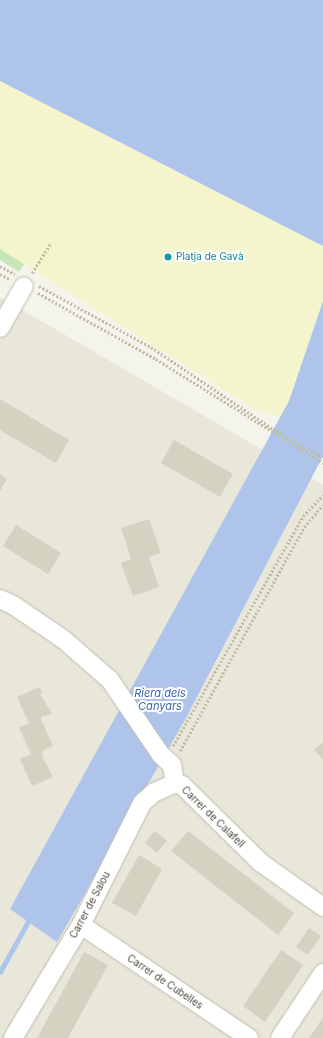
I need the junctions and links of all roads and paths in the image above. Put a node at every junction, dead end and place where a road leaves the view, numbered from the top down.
1 (51, 243) dead end
2 (0, 266) edge
3 (0, 274) edge
4 (26, 283) junction
5 (0, 328) edge
6 (323, 457) edge
7 (323, 463) edge
8 (323, 495) edge
9 (323, 505) edge
10 (0, 599) edge
11 (165, 759) junction
12 (176, 783) junction
13 (323, 907) edge
14 (80, 925) junction
15 (323, 973) edge
16 (13, 1038) edge
17 (249, 1038) edge
18 (280, 1038) edge

1 - 4 path
2 - 4 path
3 - 4 path
4 - 5 street
4 - 6 path
4 - 7 path
8 - 11 path
9 - 11 path
10 - 11 street, Carrer de Calafell
11 - 12 street, Carrer de Calafell
12 - 13 street, Carrer de Calafell
12 - 14 street, Carrer de Salou
14 - 16 street, Carrer de Salou
14 - 17 street, Carrer de Cubelles
15 - 18 street

